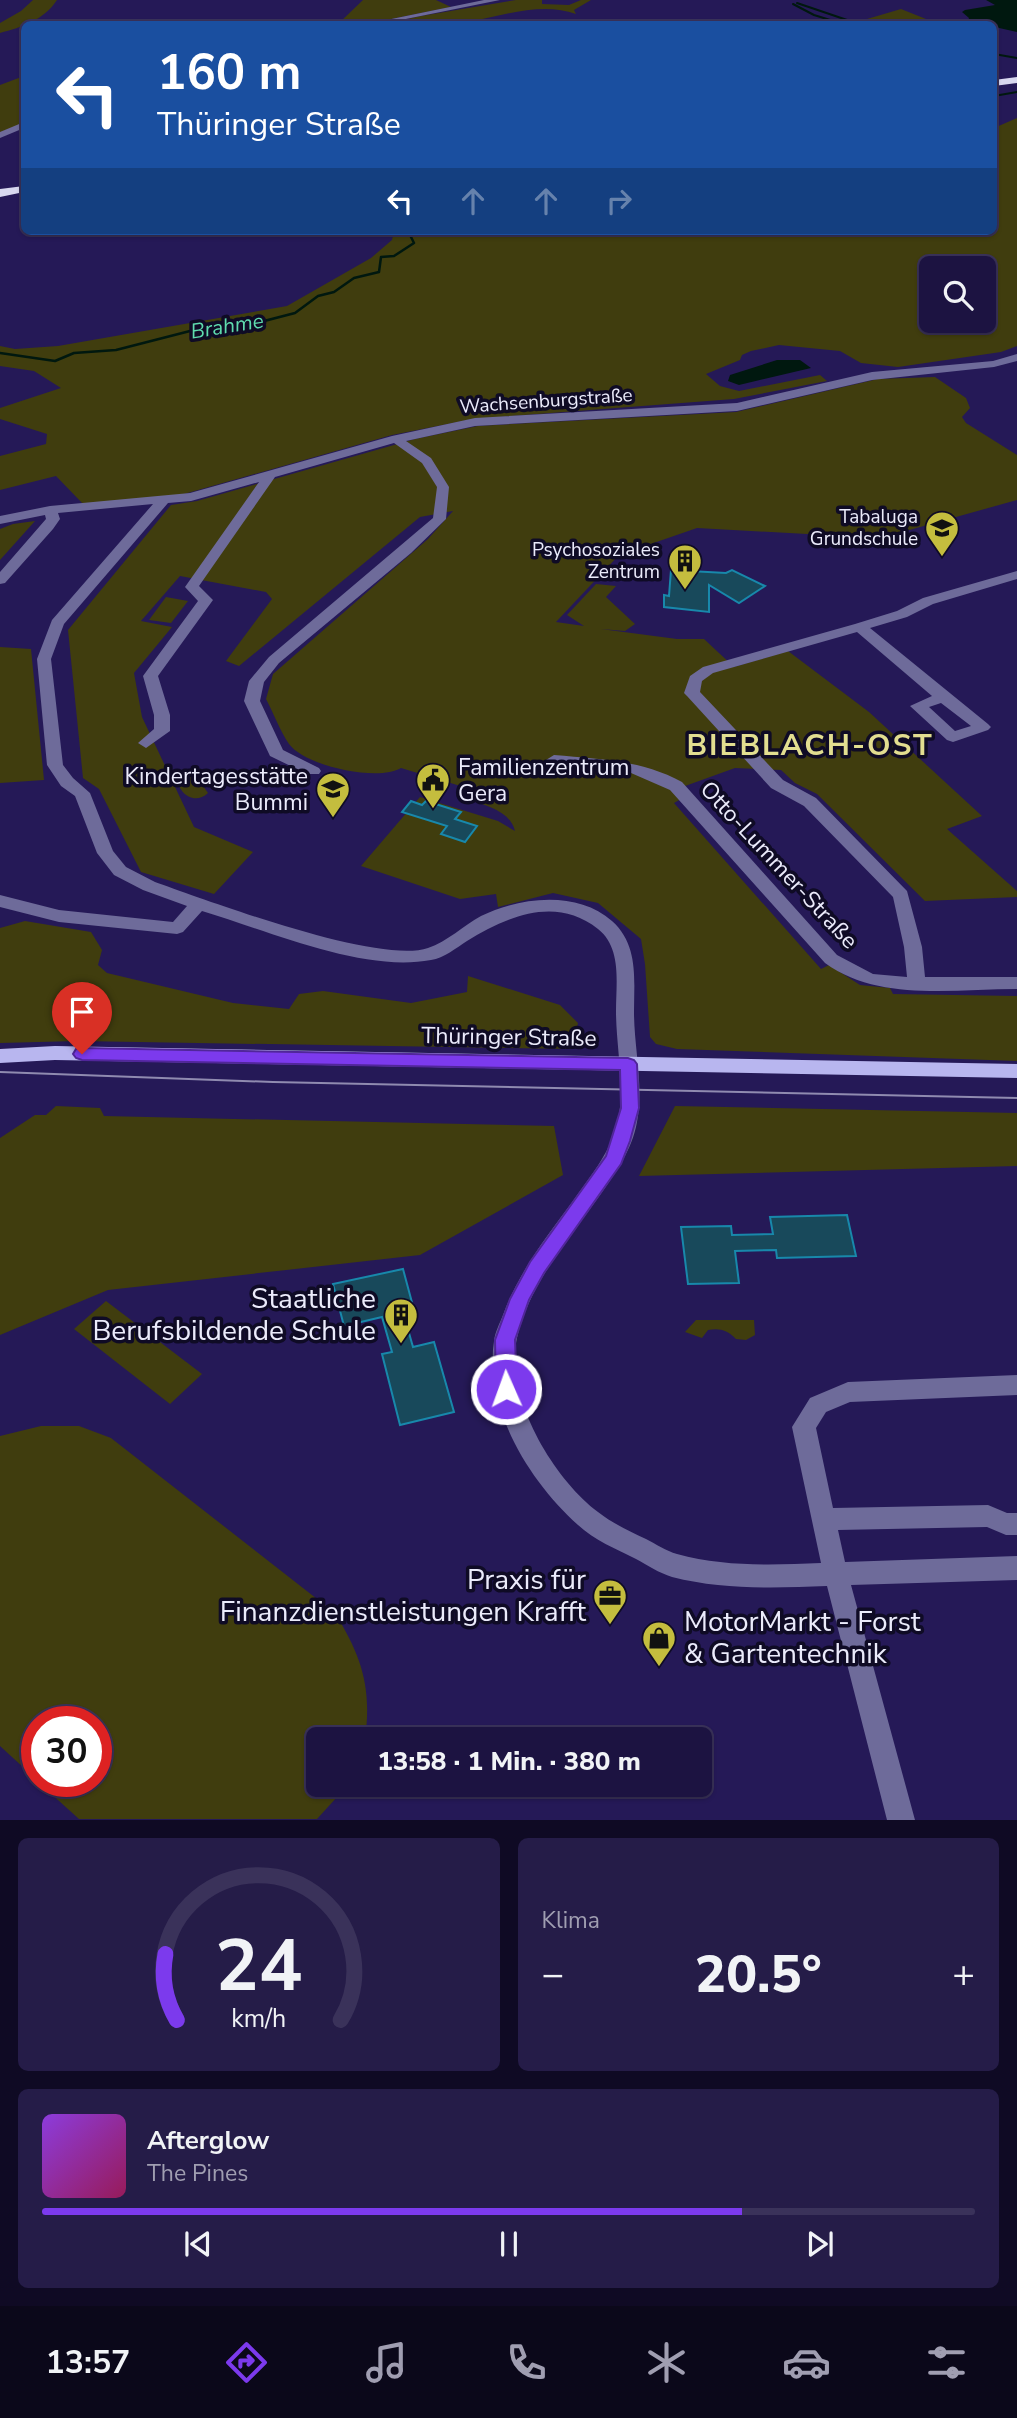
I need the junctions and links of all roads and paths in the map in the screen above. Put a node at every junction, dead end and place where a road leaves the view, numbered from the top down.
1 (496, 0) edge
2 (387, 21) edge
3 (21, 126) edge
4 (0, 135) edge
5 (21, 182) edge
6 (0, 185) edge
7 (21, 189) edge
8 (0, 192) edge
9 (1017, 358) edge
10 (396, 439) junction
11 (270, 475) junction
12 (163, 501) junction
13 (50, 510) junction
14 (0, 520) edge
15 (1017, 575) edge
16 (0, 580) edge
17 (860, 626) junction
18 (943, 697) dead end
19 (146, 743) dead end
20 (554, 760) dead end
21 (313, 771) dead end
22 (0, 901) edge
23 (199, 904) junction
24 (916, 982) junction
25 (1017, 983) edge
26 (0, 1056) edge
27 (628, 1064) junction
28 (1017, 1071) edge
29 (1017, 1385) edge
30 (822, 1519) junction
31 (1017, 1524) edge
32 (1017, 1568) edge
33 (836, 1575) junction
34 (901, 1819) edge

1 - 2 street
3 - 4 street
5 - 6 highway
7 - 8 highway
9 - 10 street, Wachsenburgstraße
10 - 11 street, Wachsenburgstraße
10 - 21 street
11 - 12 street, Wachsenburgstraße
11 - 19 street
12 - 13 street, Wachsenburgstraße
12 - 23 street
13 - 14 street, Wachsenburgstraße
13 - 16 street
15 - 17 street
17 - 18 street
17 - 24 street
20 - 24 street, Otto-Lummer-Straße
22 - 23 street
23 - 27 street
24 - 25 street, Otto-Lummer-Straße
26 - 27 main road, Thüringer Straße
27 - 28 main road, Thüringer Straße
27 - 33 street
29 - 30 street
30 - 31 street
30 - 33 street
32 - 33 street
33 - 34 street

